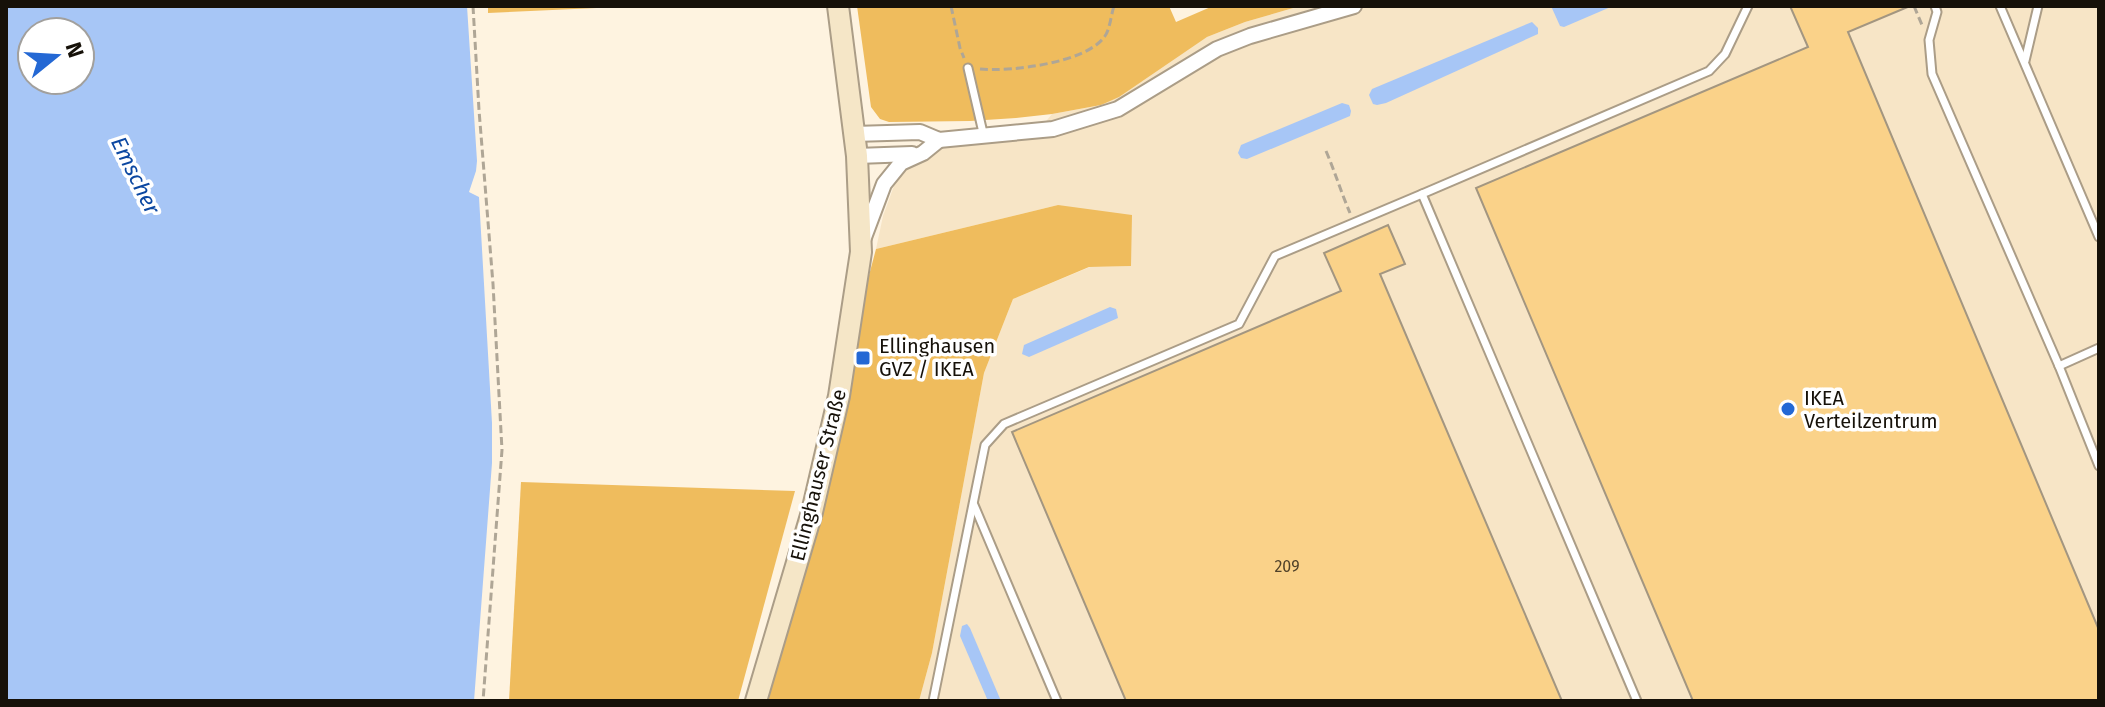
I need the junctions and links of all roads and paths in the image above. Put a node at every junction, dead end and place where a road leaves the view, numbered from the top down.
1 (473, 6) edge
2 (838, 6) edge
3 (951, 6) edge
4 (1114, 6) edge
5 (1354, 6) edge
6 (1748, 6) edge
7 (1935, 6) edge
8 (2000, 6) edge
9 (2038, 6) edge
10 (2024, 64) junction
11 (968, 68) junction
12 (854, 134) junction
13 (984, 137) junction
14 (939, 140) junction
15 (1326, 151) dead end
16 (919, 153) junction
17 (857, 156) junction
18 (1422, 194) junction
19 (1350, 213) dead end
20 (2099, 237) edge
21 (861, 246) junction
22 (2099, 348) edge
23 (2059, 366) junction
24 (2099, 466) edge
25 (973, 502) junction
26 (483, 701) edge
27 (756, 701) edge
28 (933, 701) edge
29 (1057, 701) edge
30 (1637, 701) edge

1 - 26 path
2 - 12 main road, Ellinghauser Straße
3 - 11 path
4 - 11 path
5 - 13 street, Ellinghauser Straße
6 - 18 lane
7 - 23 lane
8 - 10 lane
9 - 10 lane
10 - 20 lane
11 - 13 lane
12 - 14 street, Ellinghauser Straße
12 - 17 main road, Ellinghauser Straße
13 - 14 street, Ellinghauser Straße
14 - 16 street, Ellinghauser Straße
15 - 19 path
16 - 17 street
16 - 21 street, Ellinghauser Straße
17 - 21 main road, Ellinghauser Straße
18 - 25 lane
18 - 30 lane
21 - 27 main road, Ellinghauser Straße
22 - 23 lane
23 - 24 lane
25 - 28 lane
25 - 29 lane

